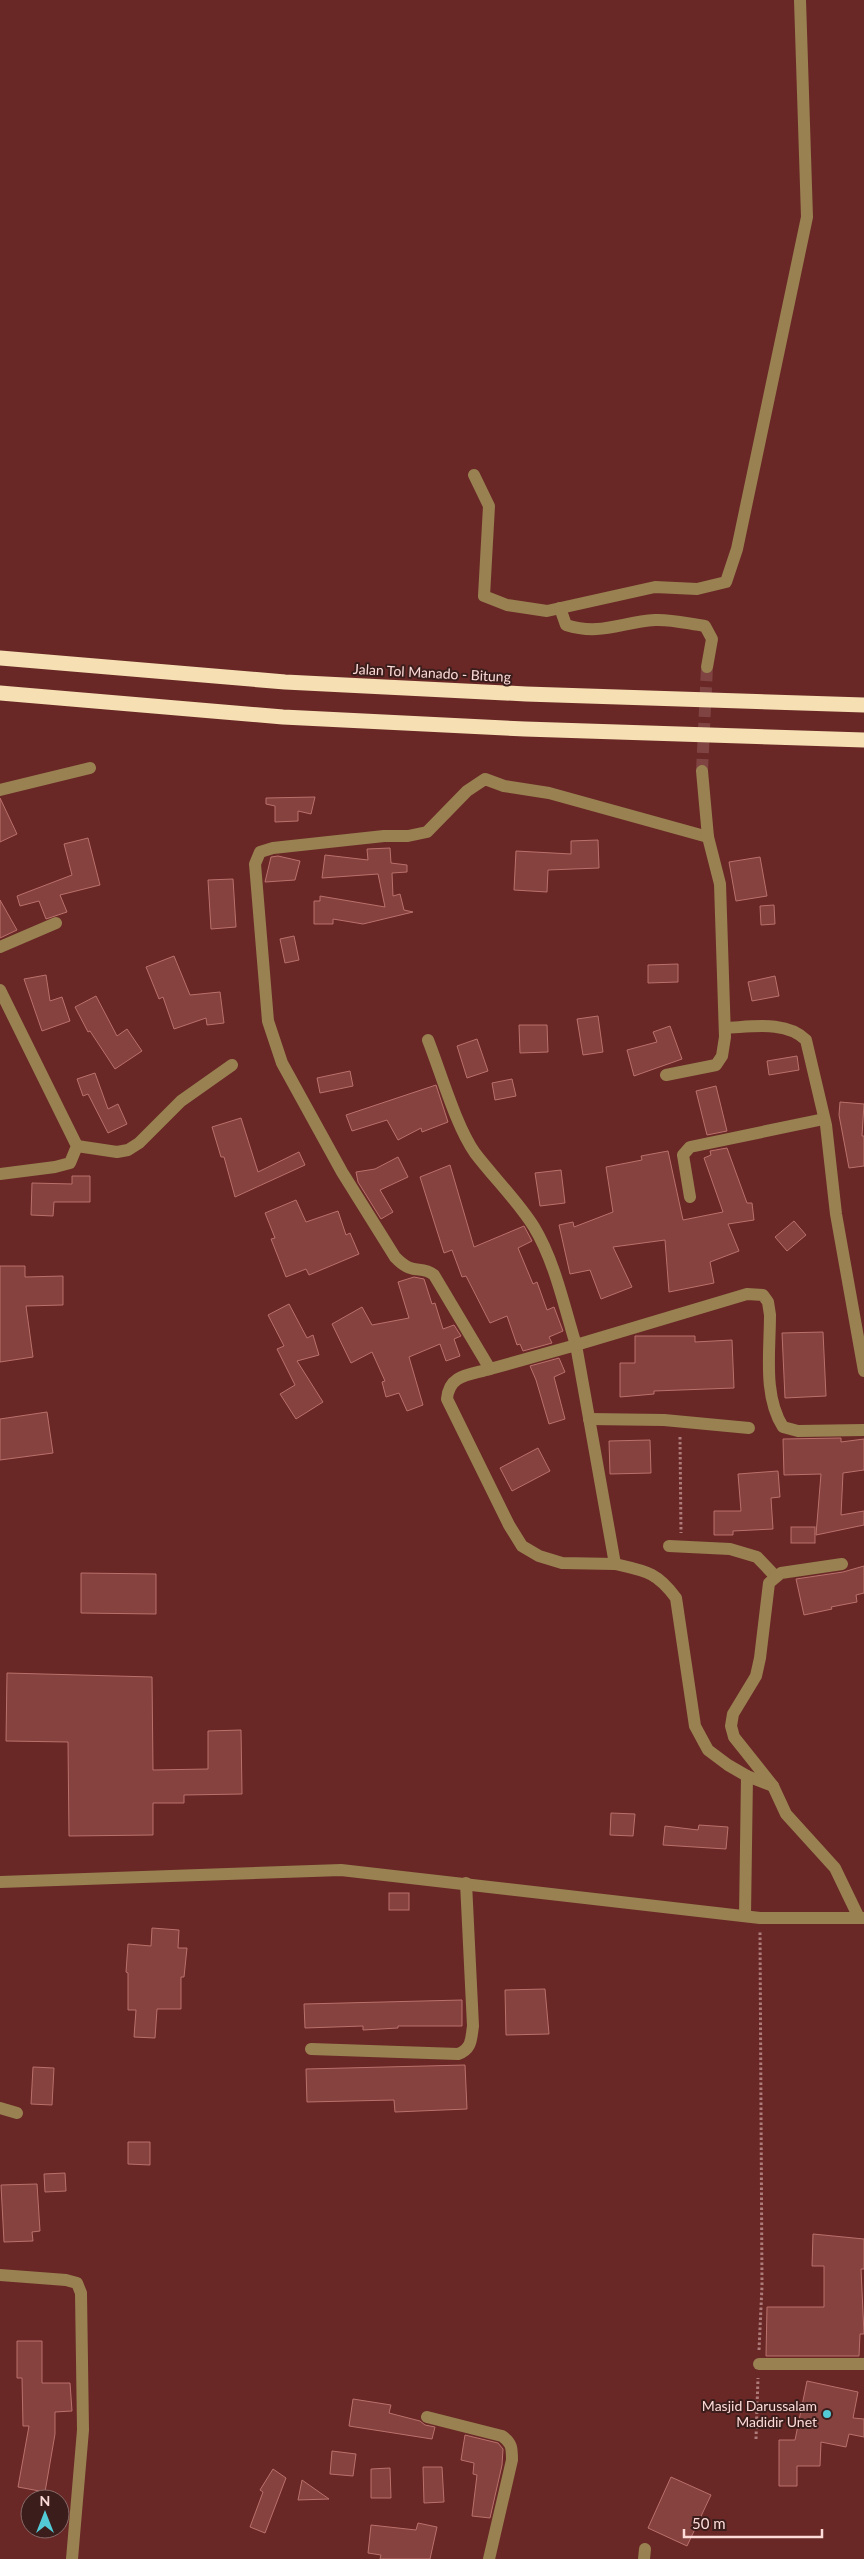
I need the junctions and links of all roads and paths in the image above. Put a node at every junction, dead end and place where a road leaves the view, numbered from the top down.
1 (800, 0) edge
2 (474, 474) dead end
3 (560, 608) junction
4 (0, 658) edge
5 (707, 667) tunnel mouth
6 (0, 693) edge
7 (864, 704) edge
8 (864, 740) edge
9 (90, 768) dead end
10 (702, 771) tunnel mouth
11 (0, 790) edge
12 (708, 838) junction
13 (56, 922) dead end
14 (0, 947) edge
15 (1, 993) edge
16 (725, 1028) junction
17 (428, 1040) dead end
18 (232, 1064) dead end
19 (666, 1076) dead end
20 (824, 1119) junction
21 (76, 1146) junction
22 (0, 1174) edge
23 (690, 1197) dead end
24 (576, 1345) junction
25 (490, 1369) junction
26 (864, 1372) edge
27 (589, 1419) junction
28 (680, 1421) junction
29 (749, 1428) dead end
30 (864, 1430) edge
31 (675, 1546) joint
32 (615, 1564) junction
33 (842, 1564) dead end
34 (775, 1576) junction
35 (747, 1776) junction
36 (773, 1786) junction
37 (0, 1882) edge
38 (466, 1883) junction
39 (746, 1916) junction
40 (760, 1918) junction
41 (861, 1918) edge
42 (311, 2048) dead end
43 (0, 2108) edge
44 (17, 2114) dead end
45 (0, 2275) edge
46 (759, 2364) junction
47 (864, 2364) edge
48 (427, 2417) dead end
49 (756, 2439) dead end
50 (72, 2559) edge
51 (488, 2559) edge

1 - 3 street
2 - 3 street
3 - 5 street
4 - 7 highway, Jalan Tol Manado - Bitung
6 - 8 highway
9 - 11 street
10 - 12 street
12 - 16 street
12 - 25 street
13 - 14 street
15 - 21 street
16 - 19 street
16 - 20 street
17 - 24 street
18 - 21 street
20 - 23 street
20 - 26 street
21 - 22 street
24 - 25 street
24 - 27 street
24 - 30 street
25 - 32 street
27 - 28 street
27 - 32 street
28 - 29 street
28 - 31 path
31 - 34 street
32 - 35 street
33 - 34 street
34 - 36 street
35 - 36 street
35 - 39 street
36 - 41 street
37 - 38 street
38 - 39 street
38 - 42 street
39 - 40 street
40 - 41 street
40 - 46 path
43 - 44 street
45 - 50 street
46 - 47 street
46 - 49 path
48 - 51 street

